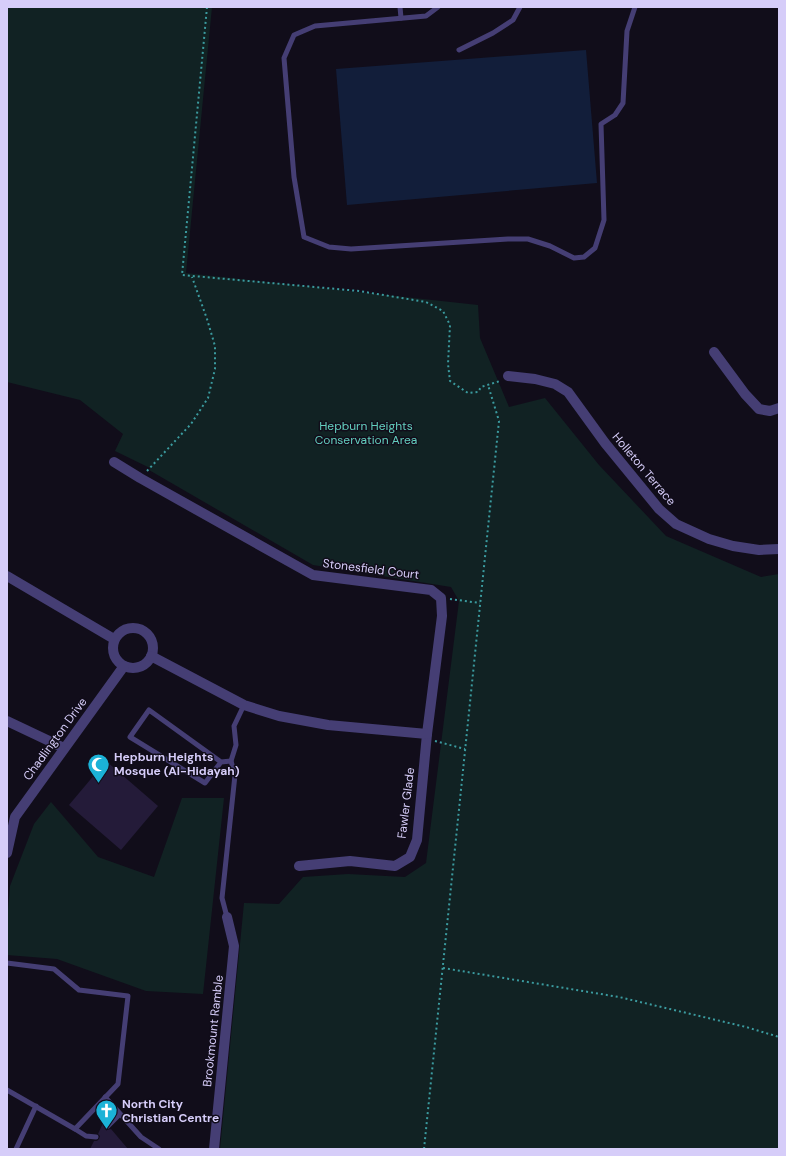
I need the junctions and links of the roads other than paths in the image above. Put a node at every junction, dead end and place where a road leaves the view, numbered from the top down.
1 (400, 7) edge
2 (438, 7) edge
3 (520, 7) edge
4 (634, 7) edge
5 (401, 18) junction
6 (459, 50) dead end
7 (714, 352) dead end
8 (508, 376) road end
9 (779, 408) edge
10 (114, 462) dead end
11 (779, 549) edge
12 (7, 576) edge
13 (114, 640) junction
14 (151, 656) junction
15 (124, 666) junction
16 (244, 705) junction
17 (7, 721) edge
18 (427, 734) junction
19 (64, 748) junction
20 (231, 761) junction
21 (221, 762) junction
22 (7, 853) edge
23 (299, 866) dead end
24 (227, 917) joint
25 (7, 962) edge
26 (7, 1090) edge
27 (105, 1097) junction
28 (36, 1106) junction
29 (120, 1114) junction
30 (108, 1126) dead end
31 (75, 1129) junction
32 (96, 1137) dead end
33 (16, 1149) edge
34 (159, 1149) edge
35 (214, 1149) edge

1 - 5 lane
2 - 5 lane
3 - 6 lane
4 - 5 lane
7 - 9 street
8 - 11 street, Holleton Terrace
10 - 18 street, Stonesfield Court
12 - 13 street
13 - 14 street
13 - 15 street
14 - 15 street
14 - 16 street
15 - 19 street, Chadlington Drive
16 - 18 street
16 - 20 lane
17 - 19 street
18 - 23 street, Fawler Glade
19 - 22 street, Chadlington Drive
20 - 21 lane
20 - 24 lane
21 - 21 lane
24 - 35 street, Brookmount Ramble
25 - 27 lane
26 - 28 lane
27 - 29 lane
27 - 31 lane
28 - 31 lane
28 - 33 lane
29 - 30 lane
29 - 34 lane
31 - 32 lane

